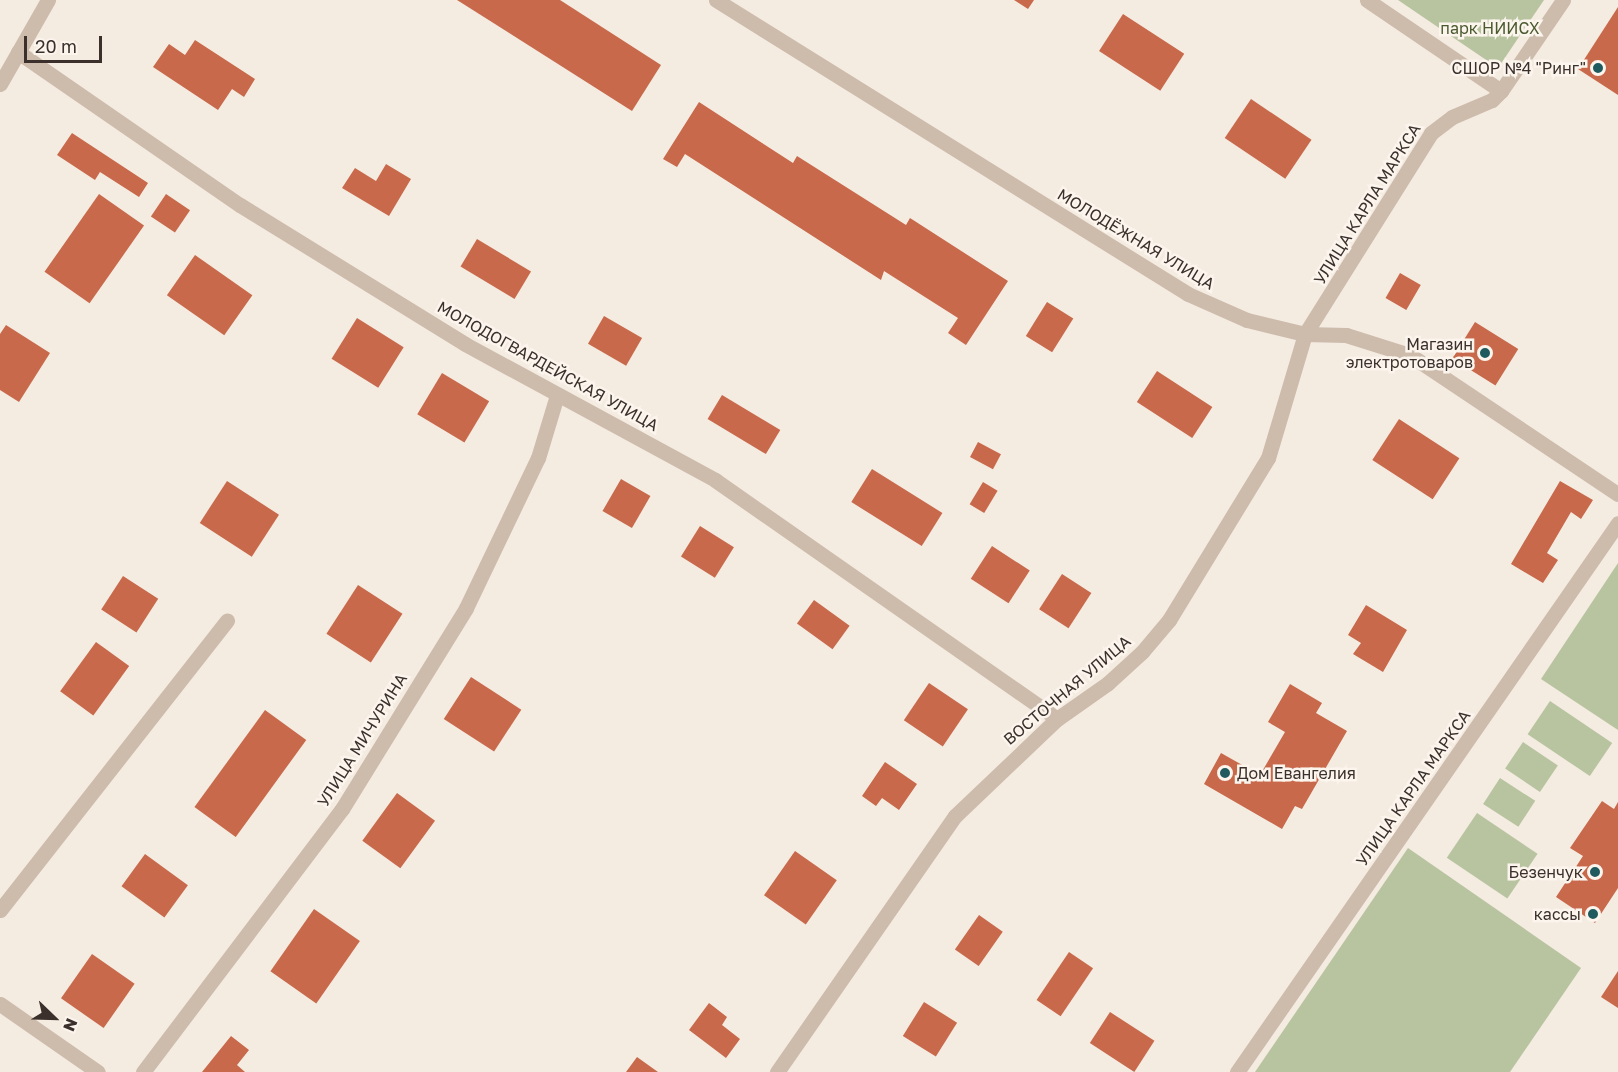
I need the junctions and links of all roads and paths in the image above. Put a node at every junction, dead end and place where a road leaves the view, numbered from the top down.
1 (48, 0) edge
2 (717, 0) edge
3 (1367, 0) edge
4 (1563, 0) edge
5 (18, 52) junction
6 (0, 84) edge
7 (1501, 91) junction
8 (1305, 334) junction
9 (557, 395) junction
10 (1618, 494) edge
11 (1618, 523) edge
12 (227, 620) dead end
13 (1057, 719) junction
14 (0, 910) edge
15 (0, 1004) edge
16 (98, 1072) edge
17 (143, 1072) edge
18 (777, 1072) edge
19 (1237, 1072) edge

1 - 5 street
2 - 8 street, МОЛОДЁЖНАЯ УЛИЦА
3 - 7 street
4 - 7 street, УЛИЦА КАРЛА МАРКСА
5 - 6 street
5 - 9 street, МОЛОДОГВАРДЕЙСКАЯ УЛИЦА
7 - 8 street, УЛИЦА КАРЛА МАРКСА
8 - 10 street, МОЛОДЁЖНАЯ УЛИЦА
8 - 13 street, ВОСТОЧНАЯ УЛИЦА
9 - 13 street, МОЛОДОГВАРДЕЙСКАЯ УЛИЦА
9 - 17 street, УЛИЦА МИЧУРИНА
11 - 19 street, УЛИЦА КАРЛА МАРКСА
12 - 14 street
13 - 18 street, ВОСТОЧНАЯ УЛИЦА
15 - 16 street

